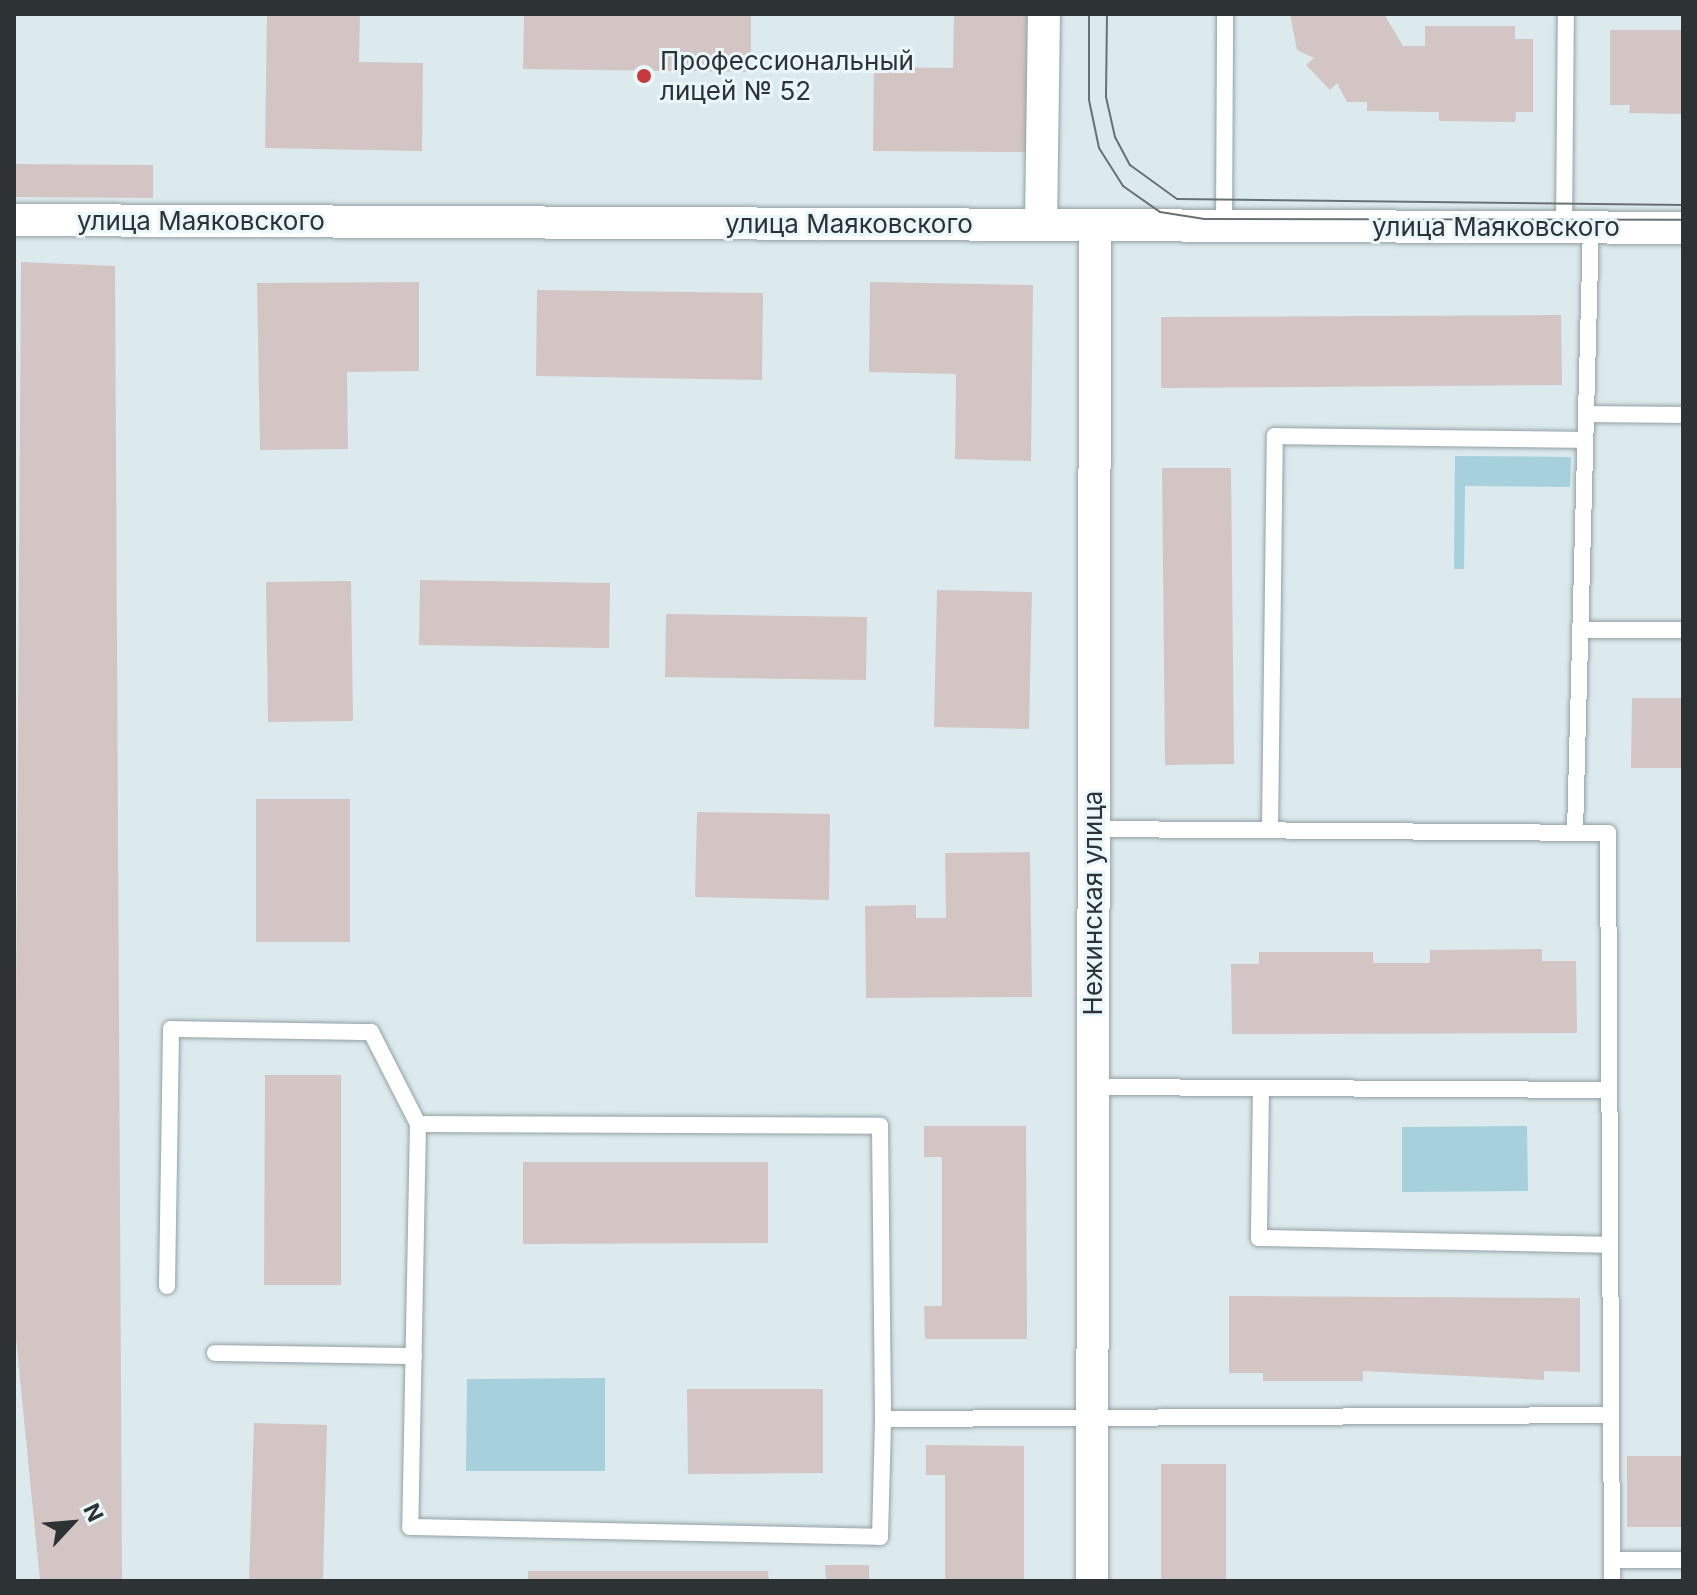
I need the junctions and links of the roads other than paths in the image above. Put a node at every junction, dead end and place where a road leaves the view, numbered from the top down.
1 (1044, 14) edge
2 (1225, 14) edge
3 (1566, 14) edge
4 (14, 220) edge
5 (1041, 225) junction
6 (1095, 225) junction
7 (1224, 226) junction
8 (1578, 227) junction
9 (1683, 228) edge
10 (1586, 414) junction
11 (1683, 415) edge
12 (1585, 440) junction
13 (1581, 630) junction
14 (1683, 630) edge
15 (1093, 829) junction
16 (1270, 830) junction
17 (1575, 832) junction
18 (1093, 1087) junction
19 (1261, 1088) junction
20 (1609, 1090) junction
21 (418, 1124) junction
22 (1610, 1245) junction
23 (167, 1286) dead end
24 (215, 1353) dead end
25 (414, 1356) junction
26 (1611, 1415) junction
27 (883, 1419) junction
28 (1093, 1421) junction
29 (1612, 1560) junction
30 (1683, 1560) edge
31 (1092, 1581) edge
32 (1612, 1581) edge

1 - 5 street
2 - 7 lane
3 - 8 lane
4 - 5 street, улица Маяковского
5 - 6 street, улица Маяковского
6 - 7 street, улица Маяковского
6 - 15 street, Нежинская улица
7 - 8 street, улица Маяковского
8 - 9 street, улица Маяковского
8 - 10 lane
10 - 11 lane
10 - 12 lane
12 - 13 lane
12 - 16 lane
13 - 14 lane
13 - 17 lane
15 - 16 lane
15 - 18 street, Нежинская улица
16 - 17 lane
17 - 20 lane
18 - 19 lane
18 - 28 street, Нежинская улица
19 - 20 lane
19 - 22 lane
20 - 22 lane
21 - 23 lane
21 - 25 lane
21 - 27 lane
22 - 26 lane
24 - 25 lane
25 - 27 lane
26 - 28 lane
26 - 29 lane
27 - 28 lane
28 - 31 street, Нежинская улица
29 - 30 lane
29 - 32 lane

